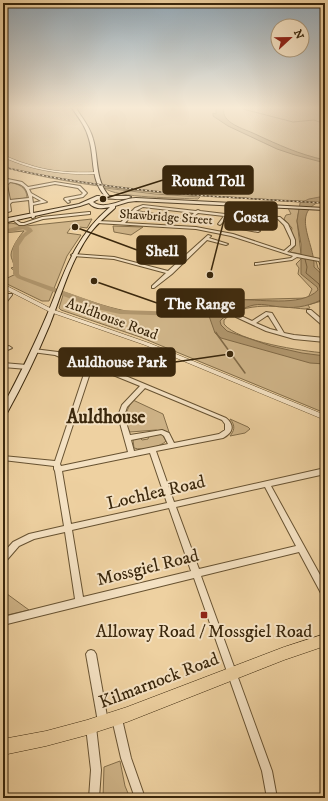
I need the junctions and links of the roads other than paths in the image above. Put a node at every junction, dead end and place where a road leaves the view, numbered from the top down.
1 (88, 145) edge
2 (3, 156) edge
3 (94, 173) junction
4 (3, 178) edge
5 (9, 180) junction
6 (28, 188) junction
7 (101, 188) junction
8 (31, 196) junction
9 (109, 197) junction
10 (132, 197) junction
11 (94, 199) junction
12 (10, 202) junction
13 (68, 202) dead end
14 (31, 204) junction
15 (116, 204) junction
16 (97, 206) junction
17 (292, 207) junction
18 (169, 208) junction
19 (325, 208) edge
20 (198, 211) junction
21 (9, 212) dead end
22 (134, 212) junction
23 (89, 213) dead end
24 (227, 214) junction
25 (32, 216) junction
26 (163, 217) junction
27 (255, 217) junction
28 (16, 221) junction
29 (233, 221) dead end
30 (3, 222) edge
31 (95, 222) junction
32 (121, 224) junction
33 (157, 226) junction
34 (241, 228) dead end
35 (249, 229) junction
36 (258, 231) dead end
37 (226, 244) dead end
38 (285, 252) junction
39 (73, 255) junction
40 (298, 256) junction
41 (323, 260) edge
42 (257, 264) dead end
43 (325, 271) edge
44 (170, 273) junction
45 (3, 286) edge
46 (154, 287) dead end
47 (10, 295) dead end
48 (3, 303) edge
49 (52, 311) junction
50 (309, 311) dead end
51 (239, 317) dead end
52 (252, 323) junction
53 (325, 326) edge
54 (282, 334) junction
55 (325, 340) edge
56 (34, 351) junction
57 (3, 365) edge
58 (27, 368) junction
59 (89, 368) junction
60 (144, 386) junction
61 (3, 413) edge
62 (325, 418) edge
63 (127, 438) junction
64 (172, 446) junction
65 (152, 450) junction
66 (132, 454) junction
67 (3, 458) edge
68 (57, 466) junction
69 (325, 471) edge
70 (267, 484) junction
71 (172, 504) junction
72 (68, 528) junction
73 (301, 548) junction
74 (3, 560) edge
75 (196, 573) junction
76 (325, 592) edge
77 (80, 602) junction
78 (3, 621) edge
79 (325, 640) edge
80 (91, 654) dead end
81 (232, 673) junction
82 (104, 723) junction
83 (3, 747) edge
84 (94, 798) edge
85 (140, 798) edge
86 (272, 798) edge

1 - 3 main road
2 - 3 street
3 - 7 main road
3 - 11 main road
4 - 5 street
5 - 6 street
5 - 12 street
6 - 8 street
6 - 13 street
7 - 9 main road
7 - 10 main road
8 - 12 street
8 - 14 street
8 - 14 street
9 - 10 main road
9 - 11 main road
9 - 15 main road
10 - 17 main road
11 - 16 main road
11 - 25 main road
12 - 21 street
14 - 25 street
15 - 16 main road
15 - 17 main road
15 - 31 main road
16 - 25 main road
16 - 31 main road
17 - 19 main road
18 - 20 street
18 - 22 street
18 - 26 street
20 - 24 street
20 - 26 street
22 - 26 street
22 - 32 street
23 - 28 street
24 - 27 street
24 - 29 street
25 - 28 main road
25 - 30 main road
26 - 33 street
27 - 35 street
27 - 38 street
28 - 30 main road
31 - 32 street, Shawbridge Street
31 - 39 main road
32 - 33 street, Shawbridge Street
33 - 38 street, Shawbridge Street
34 - 35 street
35 - 36 street
37 - 44 street
38 - 40 street, Shawbridge Street
39 - 44 street
39 - 49 main road
40 - 41 street, Shawbridge Street
40 - 42 street
41 - 43 street
44 - 46 street
45 - 49 street, Auldhouse Road
47 - 48 street
49 - 56 main road
49 - 62 street, Auldhouse Road
50 - 53 street
51 - 52 street
52 - 54 street
52 - 54 street
54 - 55 street
56 - 58 main road
56 - 59 street
57 - 58 street
58 - 61 main road
59 - 60 street
59 - 68 street
60 - 63 street
60 - 64 street
63 - 64 street
63 - 66 street
64 - 65 street
65 - 66 street
65 - 71 street
66 - 68 street
67 - 68 street
68 - 72 street
69 - 70 street, Lochlea Road
70 - 71 street, Lochlea Road
70 - 73 street
71 - 72 street, Lochlea Road
71 - 75 street
72 - 74 street, Lochlea Road
72 - 77 street
73 - 75 street, Mossgiel Road
73 - 76 street
75 - 77 street, Mossgiel Road
75 - 81 street
77 - 78 street, Mossgiel Road
79 - 81 main road, Kilmarnock Road
80 - 82 street
81 - 82 main road, Kilmarnock Road
81 - 86 street
82 - 83 main road, Kilmarnock Road
82 - 84 street
82 - 85 street

